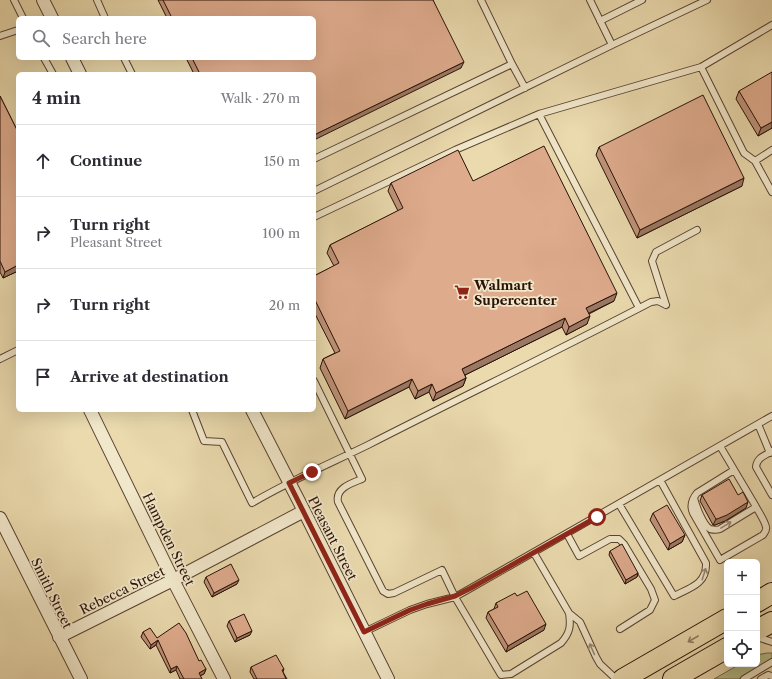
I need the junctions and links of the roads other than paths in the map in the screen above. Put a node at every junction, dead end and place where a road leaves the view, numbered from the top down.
1 (14, 0) edge
2 (43, 0) edge
3 (97, 0) edge
4 (481, 0) edge
5 (590, 0) edge
6 (642, 0) edge
7 (707, 0) edge
8 (22, 16) edge
9 (51, 16) edge
10 (104, 16) edge
11 (600, 21) junction
12 (772, 25) edge
13 (16, 31) edge
14 (0, 36) edge
15 (612, 45) junction
16 (45, 60) edge
17 (73, 60) edge
18 (125, 60) edge
19 (512, 64) junction
20 (701, 67) junction
21 (52, 72) edge
22 (79, 72) edge
23 (131, 72) edge
24 (525, 88) junction
25 (539, 114) junction
26 (772, 150) edge
27 (316, 158) edge
28 (755, 160) junction
29 (316, 191) edge
30 (772, 192) edge
31 (316, 216) edge
32 (697, 230) dead end
33 (639, 308) junction
34 (16, 351) edge
35 (0, 359) edge
36 (316, 384) edge
37 (91, 412) edge
38 (193, 412) edge
39 (253, 412) edge
40 (772, 416) edge
41 (758, 424) junction
42 (720, 446) junction
43 (771, 452) edge
44 (350, 453) junction
45 (734, 470) junction
46 (660, 480) junction
47 (289, 483) junction
48 (772, 495) edge
49 (694, 498) junction
50 (619, 504) junction
51 (756, 507) junction
52 (304, 511) junction
53 (0, 518) edge
54 (567, 534) junction
55 (534, 553) junction
56 (173, 580) junction
57 (772, 593) edge
58 (455, 596) junction
59 (760, 600) edge
60 (569, 613) junction
61 (724, 621) edge
62 (772, 622) edge
63 (760, 628) edge
64 (620, 629) dead end
65 (364, 632) junction
66 (59, 637) junction
67 (760, 638) edge
68 (772, 642) edge
69 (724, 650) edge
70 (772, 662) edge
71 (772, 676) edge
72 (81, 679) edge
73 (224, 679) edge
74 (388, 679) edge
75 (616, 679) edge
76 (623, 679) edge
77 (673, 679) edge
78 (744, 679) edge
79 (761, 679) edge

1 - 8 lane
2 - 9 street
3 - 10 lane
4 - 19 lane
5 - 11 lane
6 - 11 lane
7 - 15 lane
11 - 15 lane
12 - 20 lane
13 - 14 lane
15 - 24 lane
16 - 21 lane
17 - 22 street
18 - 23 lane
19 - 24 lane
19 - 27 lane
20 - 25 lane
20 - 28 lane
24 - 29 lane
25 - 31 lane
25 - 33 lane
26 - 28 lane
28 - 30 lane
32 - 33 lane
33 - 44 lane
34 - 35 lane
36 - 44 lane
37 - 56 street, Hampden Street
38 - 47 lane
39 - 47 street, Pleasant Street
40 - 41 lane
41 - 42 lane
41 - 43 lane
42 - 45 lane
42 - 46 lane
43 - 48 lane
44 - 47 lane
44 - 58 lane
45 - 49 lane
45 - 51 lane
46 - 50 lane
50 -> 46 lane
47 - 52 street, Pleasant Street
49 -> 51 lane
49 - 51 lane
50 - 54 lane
52 - 56 street, Rebecca Street
52 - 65 street, Pleasant Street
53 - 66 street, Smith Street
54 - 55 lane
54 - 64 lane
55 - 58 lane
55 - 60 lane
56 - 66 street, Rebecca Street
56 - 73 street, Hampden Street
57 - 59 highway
58 - 60 lane
58 - 65 lane
75 -> 60 lane
61 -> 76 highway
62 - 63 highway
65 - 74 street, Pleasant Street
66 - 72 street, Smith Street
67 - 68 lane
69 - 77 highway
70 - 78 lane
71 - 79 lane

